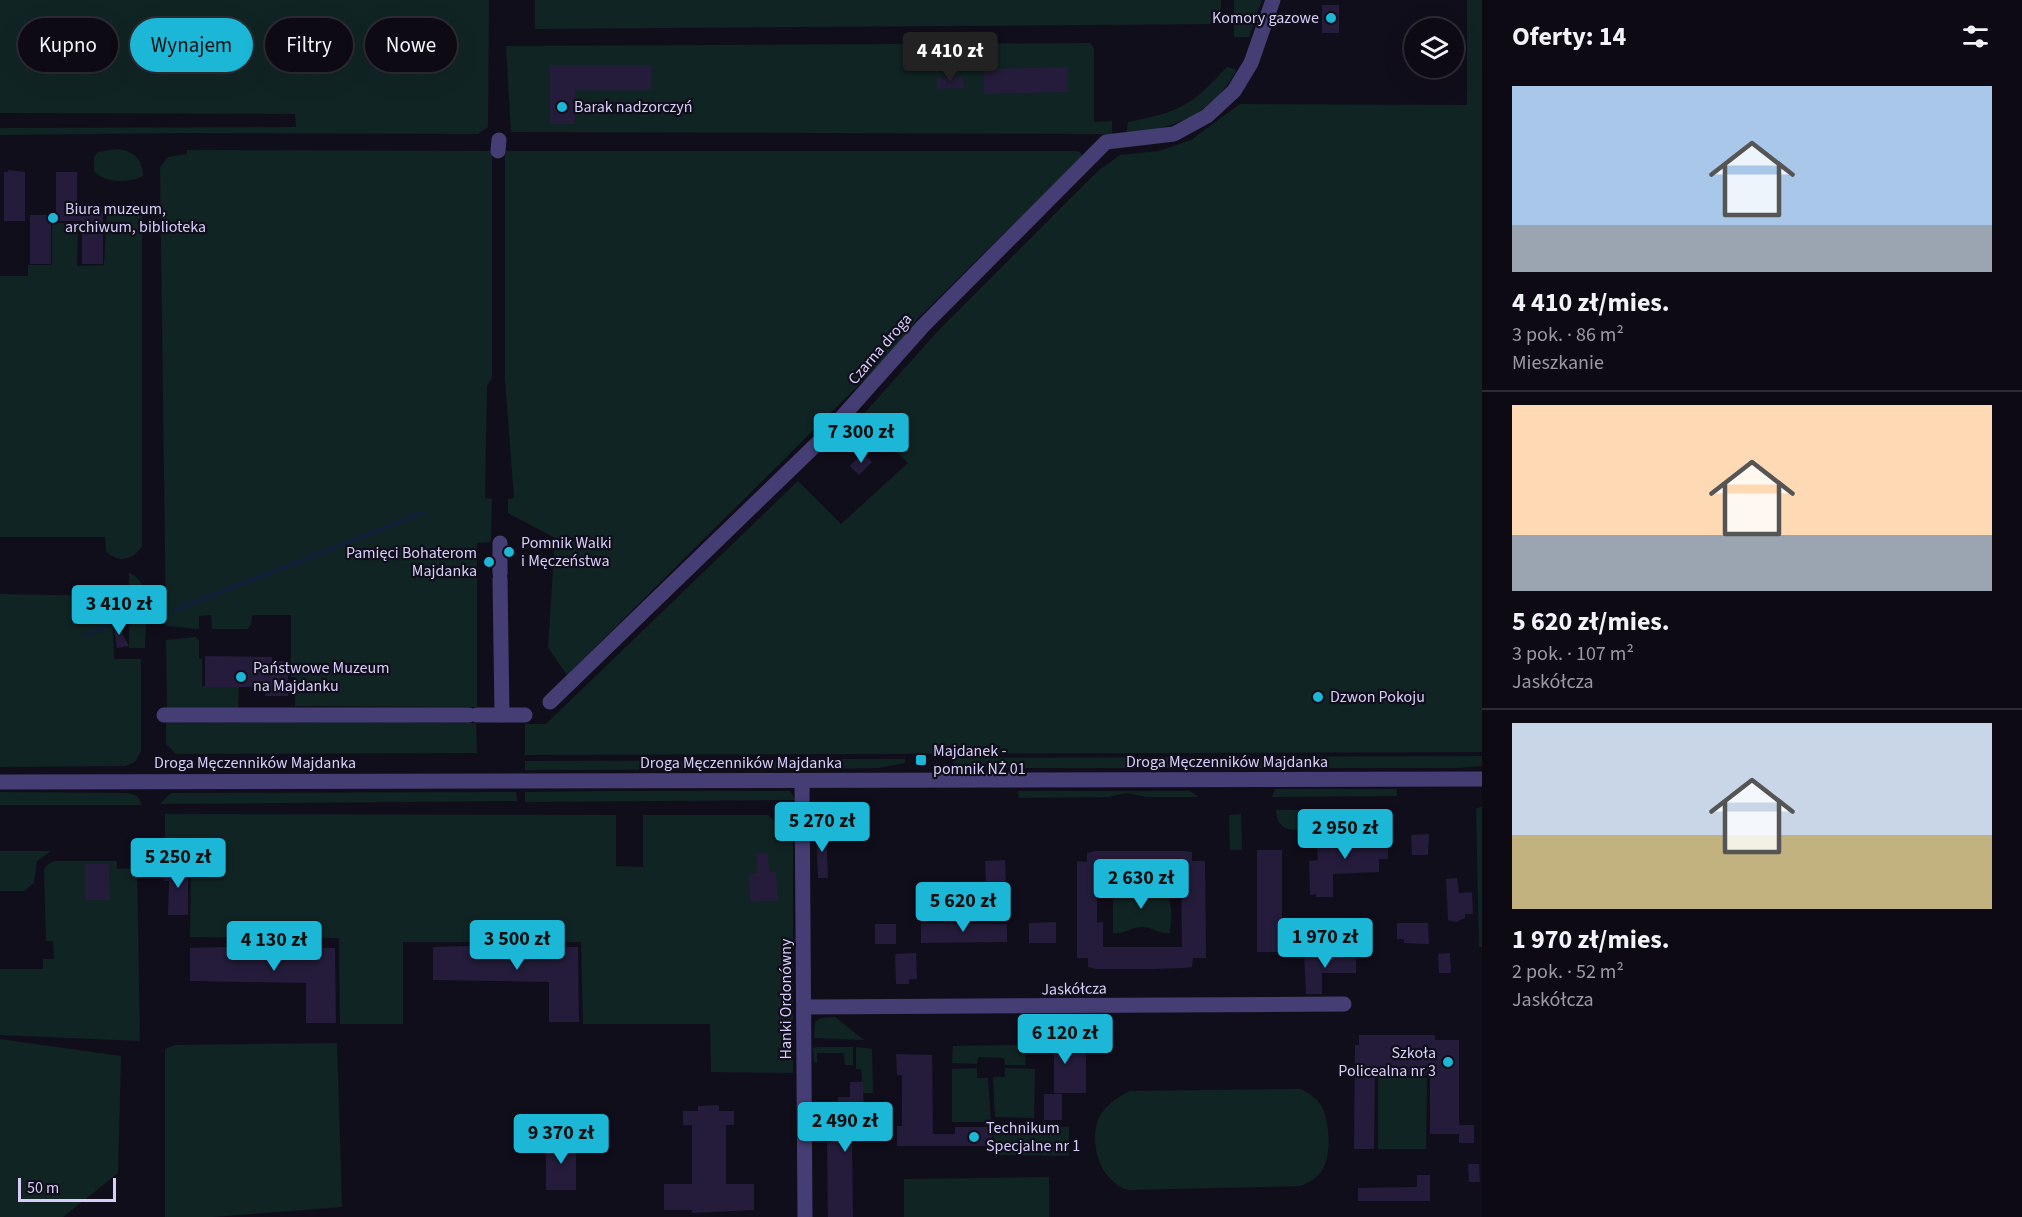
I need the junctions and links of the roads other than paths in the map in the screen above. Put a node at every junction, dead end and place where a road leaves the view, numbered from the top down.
1 (1273, 0) edge
2 (500, 543) dead end
3 (164, 715) dead end
4 (502, 715) junction
5 (1482, 779) edge
6 (0, 782) edge
7 (802, 782) junction
8 (1344, 1004) dead end
9 (804, 1007) junction
10 (805, 1217) edge

1 - 4 street, Czarna droga
2 - 4 street
3 - 4 street
5 - 7 street, Droga Męczenników Majdanka
6 - 7 street, Droga Męczenników Majdanka
7 - 9 street, Hanki Ordonówny
8 - 9 street, Jaskółcza
9 - 10 street, Hanki Ordonówny

